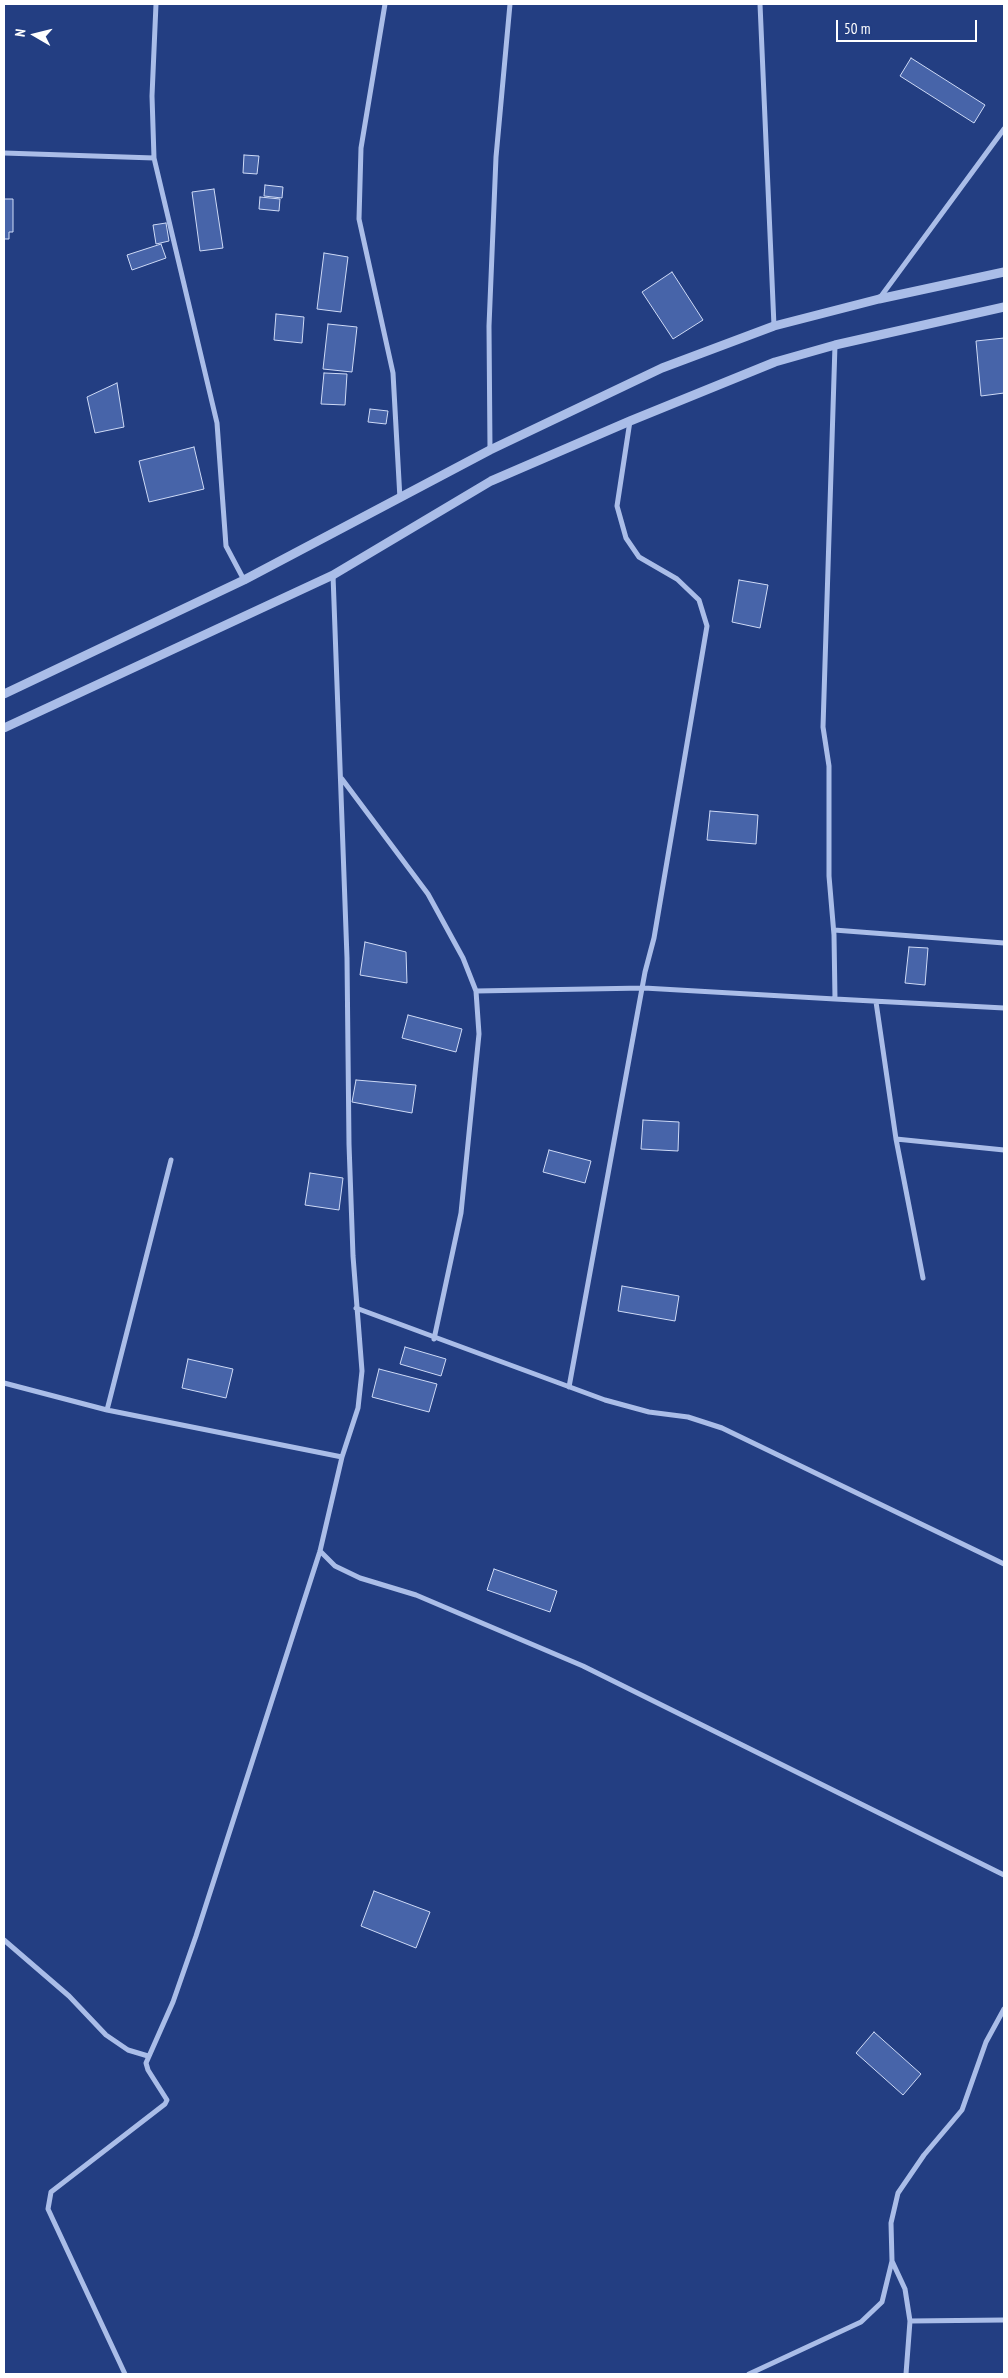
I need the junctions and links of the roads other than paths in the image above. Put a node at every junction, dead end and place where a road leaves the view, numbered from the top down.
1 (156, 4) edge
2 (385, 4) edge
3 (510, 4) edge
4 (760, 4) edge
5 (1004, 129) edge
6 (4, 153) edge
7 (154, 158) junction
8 (1004, 272) edge
9 (879, 299) junction
10 (1004, 307) edge
11 (774, 326) junction
12 (835, 345) junction
13 (630, 421) junction
14 (490, 450) junction
15 (400, 499) junction
16 (333, 575) junction
17 (244, 580) junction
18 (4, 694) edge
19 (4, 728) edge
20 (342, 779) junction
21 (834, 930) junction
22 (1004, 943) edge
23 (644, 988) junction
24 (476, 991) junction
25 (835, 999) junction
26 (876, 1002) junction
27 (1004, 1008) edge
28 (896, 1139) junction
29 (1004, 1150) edge
30 (171, 1160) dead end
31 (923, 1278) dead end
32 (356, 1308) junction
33 (434, 1339) junction
34 (4, 1383) edge
35 (569, 1388) junction
36 (107, 1410) junction
37 (342, 1457) junction
38 (320, 1551) junction
39 (1004, 1564) edge
40 (1004, 1875) edge
41 (4, 1940) edge
42 (1004, 2009) edge
43 (148, 2056) junction
44 (892, 2260) junction
45 (1004, 2320) edge
46 (910, 2321) junction
47 (125, 2374) edge
48 (749, 2374) edge
49 (906, 2374) edge

1 - 7 street
2 - 15 street
3 - 14 street
4 - 11 street
5 - 9 street
6 - 7 street
7 - 17 street
8 - 9 street
9 - 11 street
10 - 12 street
11 - 14 street
12 - 13 street
12 - 21 street
13 - 16 street
13 - 23 street
14 - 15 street
15 - 17 street
16 - 19 street
16 - 20 street
17 - 18 street
20 - 24 street
20 - 32 street
21 - 22 street
21 - 25 street
23 - 24 street
23 - 25 street
23 - 35 street
24 - 33 street
25 - 26 street
26 - 27 street
26 - 28 street
28 - 29 street
28 - 31 street
30 - 36 street
32 - 33 street
32 - 37 street
33 - 35 street
34 - 36 street
35 - 39 street
36 - 37 street
37 - 38 street
38 - 40 street
38 - 43 street
41 - 43 street
42 - 44 street
43 - 47 street
44 - 46 street
44 - 48 street
45 - 46 street
46 - 49 street

